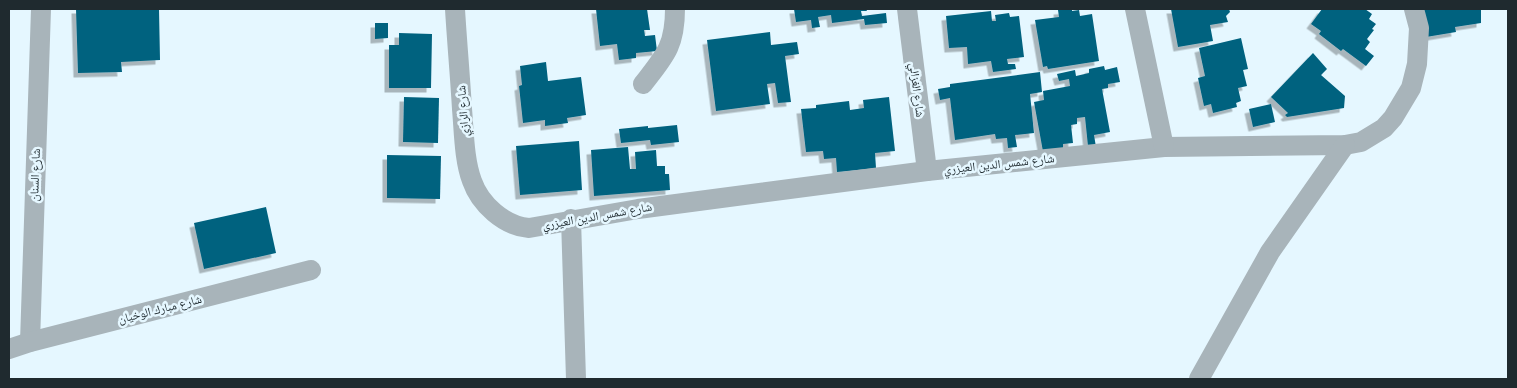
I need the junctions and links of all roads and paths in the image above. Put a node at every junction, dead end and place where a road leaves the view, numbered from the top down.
1 (41, 9) edge
2 (455, 9) edge
3 (675, 9) edge
4 (907, 9) edge
5 (1135, 9) edge
6 (1414, 9) edge
7 (643, 84) dead end
8 (1345, 144) junction
9 (1164, 147) junction
10 (927, 170) junction
11 (490, 207) joint
12 (571, 219) junction
13 (311, 270) dead end
14 (30, 342) junction
15 (9, 349) edge
16 (576, 379) edge
17 (1199, 379) edge

1 - 14 street, شارع السنان
2 - 11 street, شارع الرازي
3 - 7 street
4 - 10 street, شارع الغزالي
5 - 9 street
6 - 8 street, شارع شمس الدين العيزري
8 - 9 street, شارع شمس الدين العيزري
8 - 17 street
9 - 10 street, شارع شمس الدين العيزري
10 - 12 street, شارع شمس الدين العيزري
11 - 12 street, شارع شمس الدين العيزري
12 - 16 street
13 - 14 street, شارع مبارك الوخيان
14 - 15 street, شارع مبارك الوخيان

